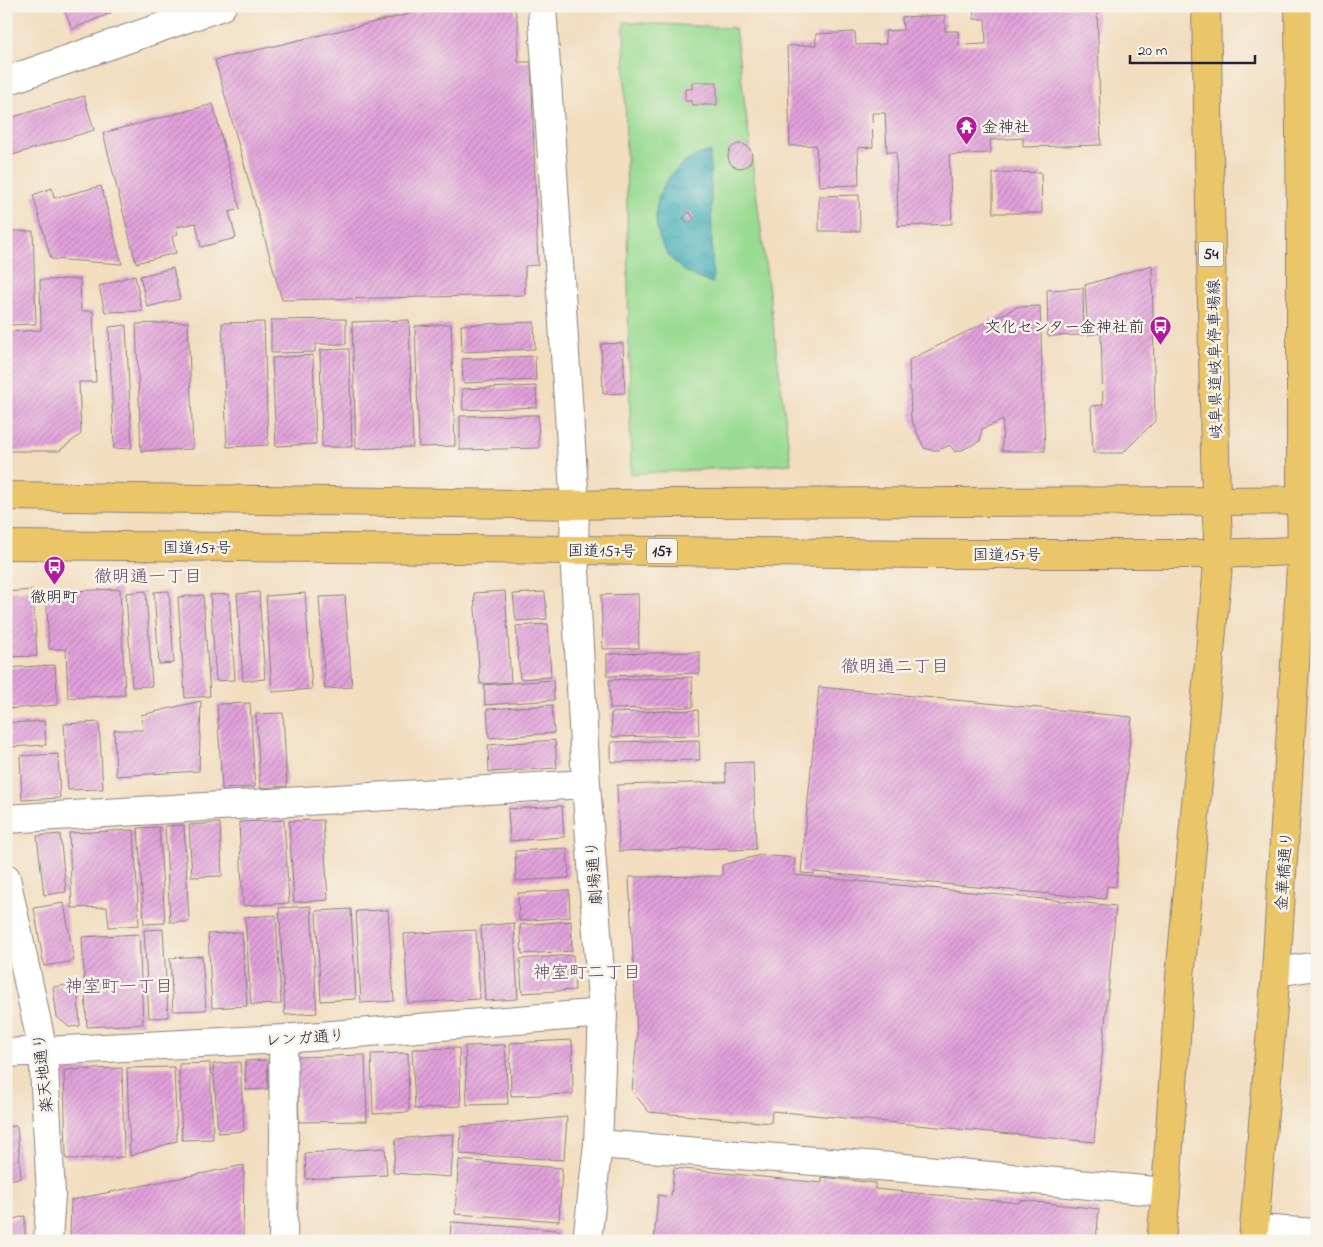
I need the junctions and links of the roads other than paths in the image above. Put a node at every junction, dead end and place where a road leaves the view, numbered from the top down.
1 (222, 6) edge
2 (542, 6) edge
3 (1206, 6) edge
4 (1299, 6) edge
5 (6, 82) edge
6 (1309, 246) edge
7 (6, 496) edge
8 (1309, 500) edge
9 (1216, 502) junction
10 (576, 505) junction
11 (6, 545) edge
12 (574, 550) junction
13 (1310, 550) edge
14 (1219, 554) junction
15 (586, 784) junction
16 (6, 819) edge
17 (6, 878) edge
18 (1317, 966) edge
19 (1276, 972) junction
20 (603, 1013) junction
21 (283, 1039) junction
22 (43, 1050) junction
23 (6, 1053) edge
24 (598, 1144) junction
25 (1166, 1192) junction
26 (1317, 1233) edge
27 (1253, 1235) edge
28 (48, 1241) edge
29 (283, 1241) edge
30 (587, 1241) edge
31 (1161, 1241) edge

1 - 5 street
2 - 10 street, 劇場通り
3 - 9 main road, 岐阜県道岐阜停車場線 / 54
4 - 6 main road
6 - 8 main road
7 - 10 main road
8 - 9 main road
8 - 13 main road, 金華橋通り
9 - 10 main road
9 - 14 main road
10 - 12 street, 劇場通り
11 - 12 main road, 国道157号 / 157
12 - 14 main road, 国道157号 / 157
12 - 15 street, 劇場通り
13 - 14 main road, 国道157号 / 157
13 - 19 main road, 金華橋通り
14 - 25 main road
15 - 16 street
15 - 20 street, 劇場通り
17 - 22 street, 楽天地通り
18 - 19 street
19 - 27 main road, 金華橋通り
20 - 21 street, レンガ通り
20 - 24 street, 劇場通り
21 - 22 street, レンガ通り
21 - 29 street
22 - 23 street, レンガ通り
22 - 28 street, 楽天地通り
24 - 25 street
24 - 30 street, 劇場通り
25 - 31 main road
26 - 27 street

